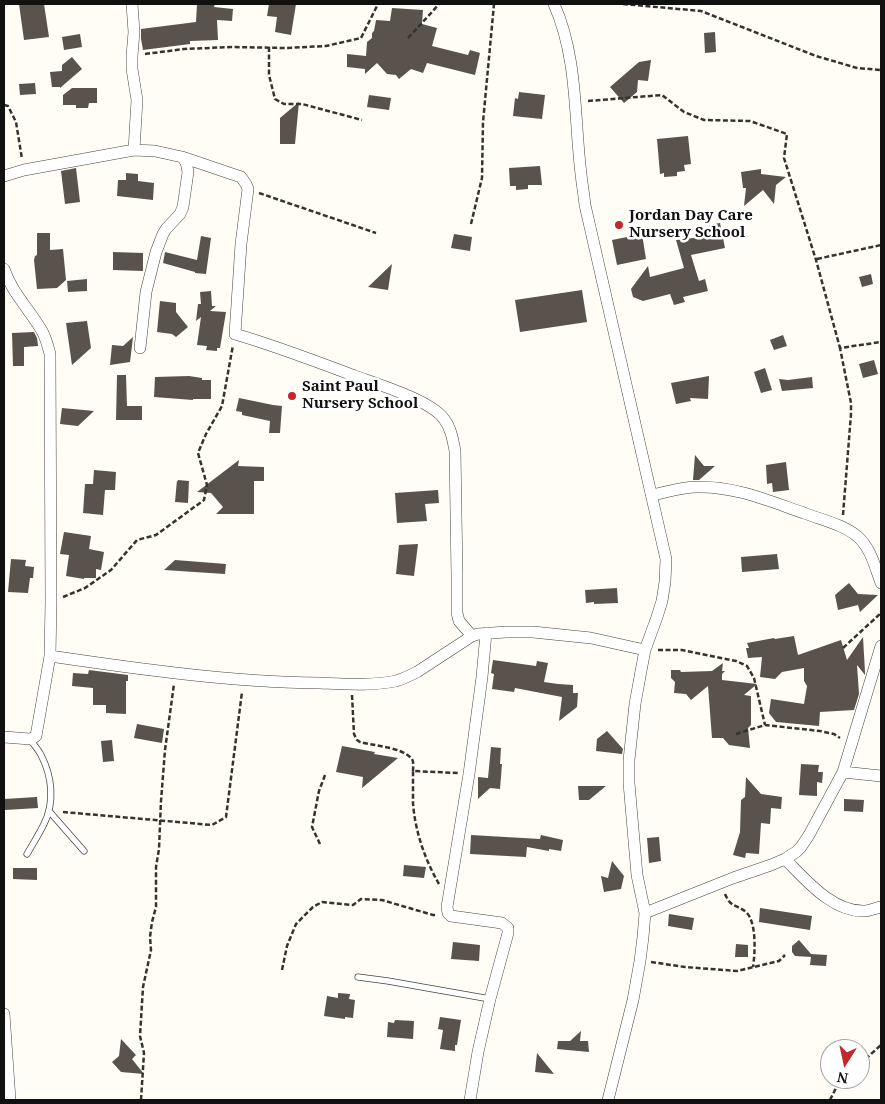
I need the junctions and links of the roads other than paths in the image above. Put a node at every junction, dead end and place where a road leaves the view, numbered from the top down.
1 (132, 4) edge
2 (554, 4) edge
3 (134, 150) junction
4 (182, 156) junction
5 (4, 176) edge
6 (4, 269) edge
7 (140, 348) dead end
8 (652, 495) junction
9 (881, 583) edge
10 (486, 633) junction
11 (472, 636) junction
12 (881, 646) edge
13 (645, 650) junction
14 (50, 656) junction
15 (4, 737) edge
16 (30, 739) junction
17 (843, 772) junction
18 (881, 776) edge
19 (49, 811) junction
20 (84, 851) dead end
21 (27, 854) dead end
22 (785, 859) junction
23 (881, 907) edge
24 (645, 913) junction
25 (358, 977) dead end
26 (490, 999) junction
27 (4, 1014) edge
28 (10, 1100) edge
29 (470, 1100) edge
30 (608, 1100) edge

1 - 3 street
2 - 8 street
3 - 4 street
3 - 5 street
4 - 7 street
4 - 11 street
6 - 14 street
8 - 9 street
8 - 13 street
10 - 11 street
10 - 13 street
10 - 26 street
11 - 14 street
12 - 17 street
13 - 24 street
14 - 16 street
15 - 16 street
16 - 19 lane
17 - 18 street
17 - 22 street
19 - 20 lane
19 - 21 lane
22 - 23 street
22 - 24 street
24 - 30 street
25 - 26 lane
26 - 29 street
27 - 28 street

